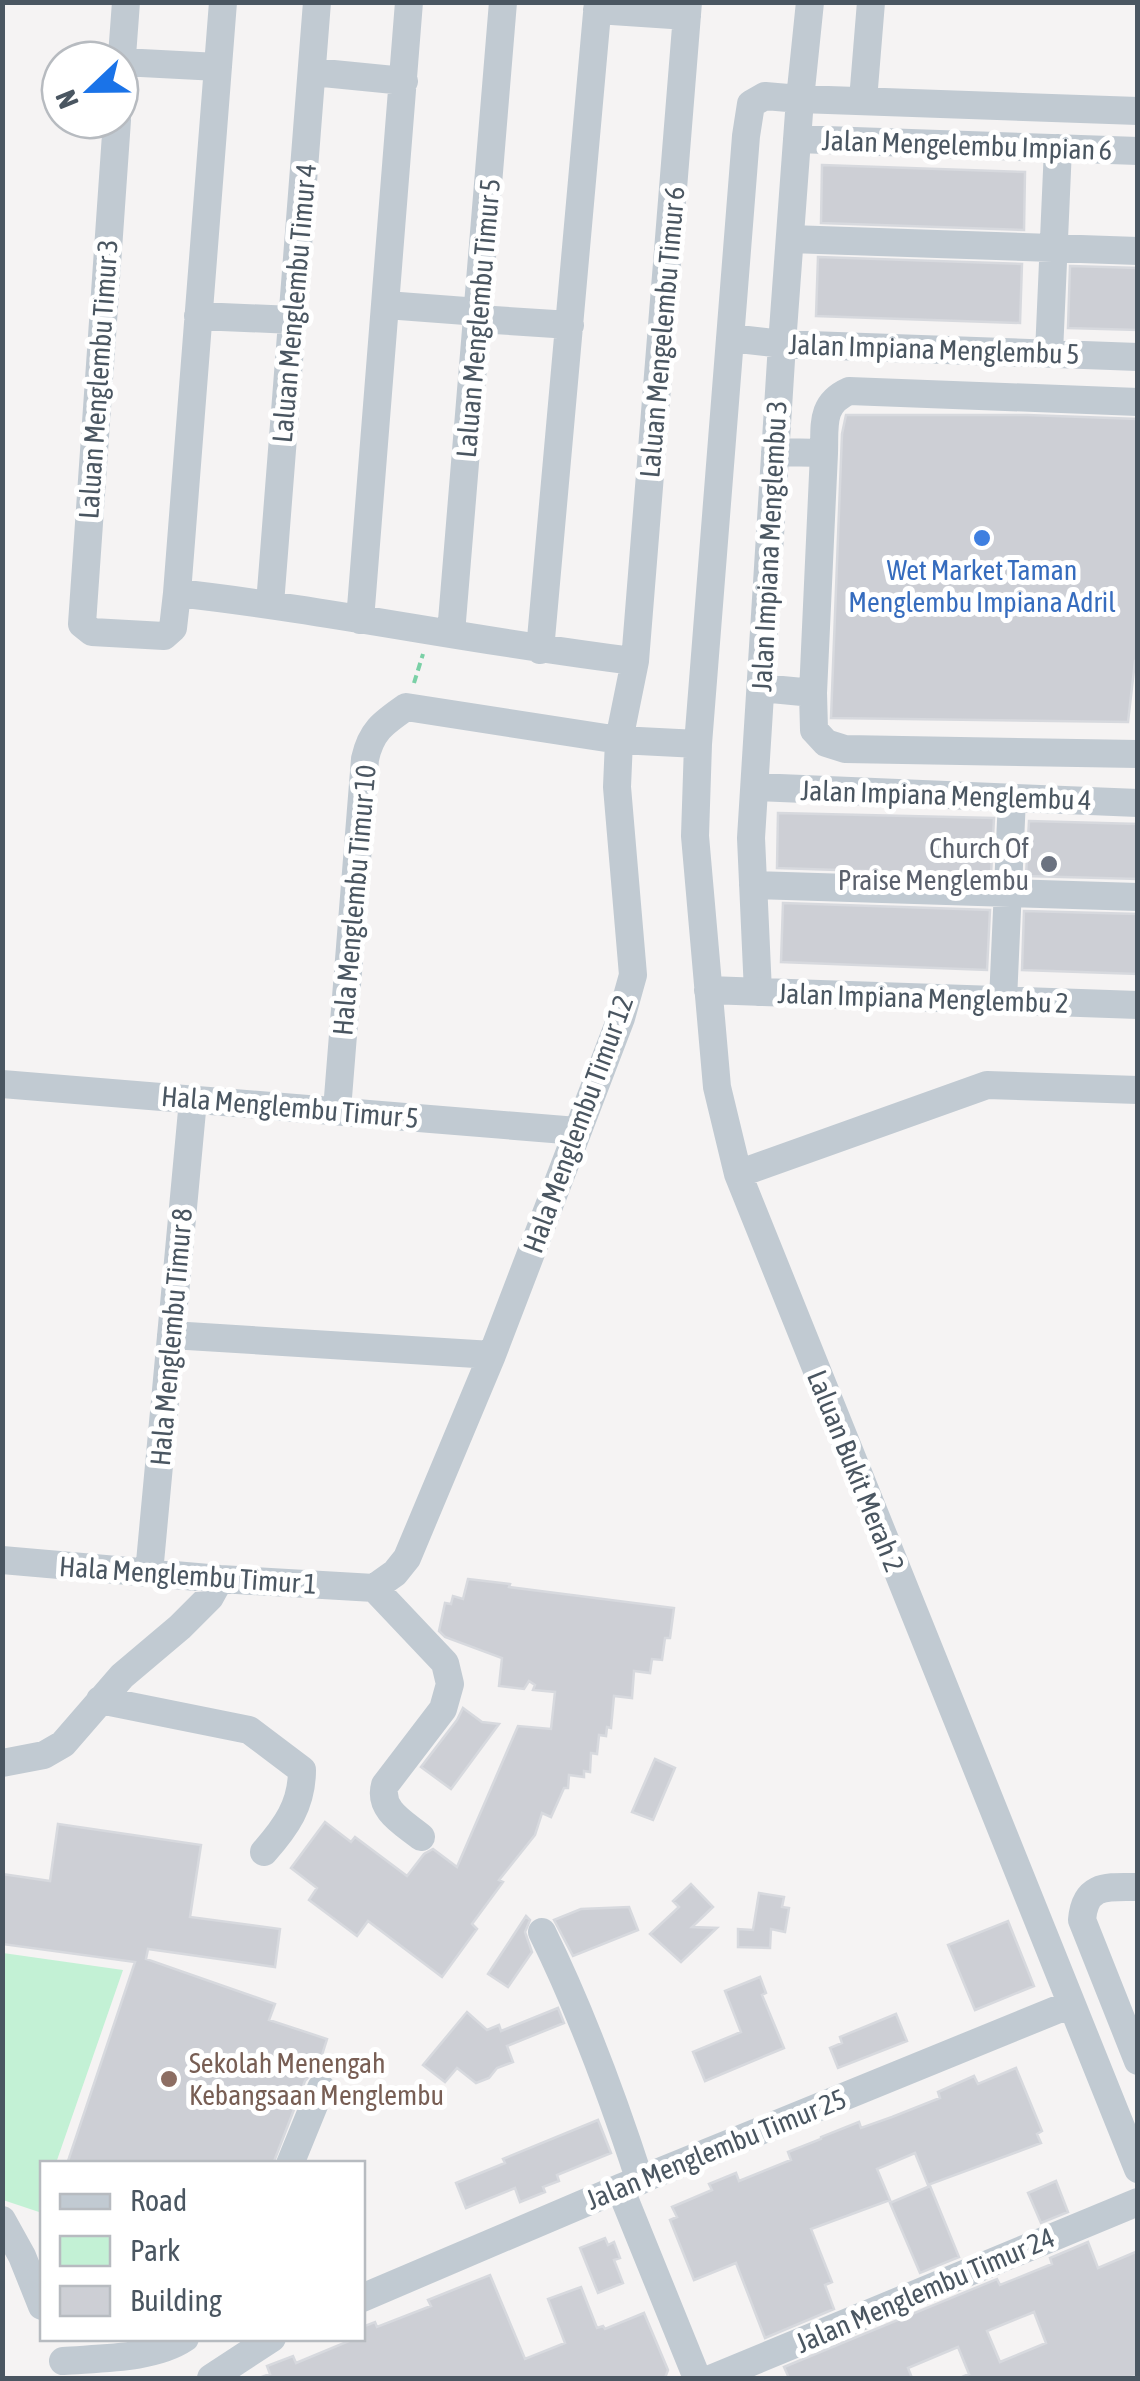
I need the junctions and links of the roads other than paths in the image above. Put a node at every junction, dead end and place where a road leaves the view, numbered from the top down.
1 (126, 2) edge
2 (223, 2) edge
3 (317, 2) edge
4 (410, 2) edge
5 (503, 2) edge
6 (810, 2) edge
7 (871, 2) edge
8 (597, 6) edge
9 (688, 9) edge
10 (123, 40) edge
11 (218, 68) junction
12 (140, 72) edge
13 (312, 72) junction
14 (404, 81) junction
15 (800, 99) junction
16 (863, 100) junction
17 (1138, 111) edge
18 (797, 139) junction
19 (116, 140) edge
20 (1058, 148) junction
21 (1138, 151) edge
22 (790, 239) junction
23 (1054, 248) junction
24 (1138, 251) edge
25 (386, 305) junction
26 (198, 316) junction
27 (478, 316) junction
28 (292, 320) junction
29 (570, 325) junction
30 (730, 338) junction
31 (782, 344) junction
32 (1049, 353) junction
33 (1138, 357) edge
34 (1138, 402) edge
35 (775, 452) junction
36 (824, 453) junction
37 (177, 593) junction
38 (270, 604) junction
39 (360, 620) junction
40 (441, 631) junction
41 (540, 650) junction
42 (635, 661) junction
43 (761, 688) junction
44 (814, 693) junction
45 (620, 740) junction
46 (698, 744) junction
47 (1138, 754) edge
48 (755, 787) junction
49 (1012, 798) junction
50 (1138, 803) edge
51 (753, 885) junction
52 (1007, 892) junction
53 (1138, 898) edge
54 (708, 990) junction
55 (758, 992) junction
56 (1003, 1000) junction
57 (1138, 1005) edge
58 (2, 1084) edge
59 (1138, 1090) edge
60 (193, 1100) junction
61 (337, 1110) junction
62 (577, 1131) junction
63 (738, 1174) junction
64 (172, 1335) junction
65 (492, 1355) junction
66 (2, 1560) edge
67 (149, 1573) junction
68 (220, 1579) junction
69 (374, 1588) junction
70 (100, 1700) junction
71 (2, 1763) edge
72 (422, 1837) dead end
73 (264, 1852) dead end
74 (1138, 1887) edge
75 (542, 1932) dead end
76 (1071, 2004) junction
77 (1138, 2061) edge
78 (320, 2088) dead end
79 (291, 2161) edge
80 (1138, 2169) edge
81 (630, 2184) junction
82 (1138, 2202) edge
83 (2, 2220) edge
84 (365, 2297) edge
85 (40, 2301) edge
86 (181, 2341) edge
87 (267, 2341) edge
88 (63, 2359) edge
89 (210, 2378) edge
90 (698, 2378) edge
91 (713, 2378) edge

1 - 10 street
2 - 11 street
3 - 13 street, Laluan Menglembu Timur 4
4 - 14 street
5 - 27 street, Laluan Menglembu Timur 5
6 - 15 street, Jalan Impiana Menglembu 3
7 - 16 street
8 - 9 street
8 - 29 street
9 - 42 street, Laluan Mengelembu Timur 6
11 - 12 street
11 - 26 street
13 - 14 street
13 - 28 street, Laluan Menglembu Timur 4
14 - 25 street
15 - 16 street
15 - 18 street, Jalan Impiana Menglembu 3
15 - 30 street, Laluan Bukit Merah 2
16 - 17 street
18 - 20 street, Jalan Mengelembu Impian 6
18 - 22 street, Jalan Impiana Menglembu 3
19 - 37 street, Laluan Menglembu Timur 3
20 - 21 street, Jalan Mengelembu Impian 6
20 - 23 street
22 - 23 street
22 - 31 street, Jalan Impiana Menglembu 3
23 - 24 street
23 - 32 street
25 - 27 street
25 - 39 street
26 - 28 street
26 - 37 street
27 - 29 street
27 - 40 street, Laluan Menglembu Timur 5
28 - 38 street, Laluan Menglembu Timur 4
29 - 41 street
30 - 31 street, Jalan Impiana Menglembu 5
30 - 46 street, Laluan Bukit Merah 2
31 - 32 street, Jalan Impiana Menglembu 5
31 - 35 street, Jalan Impiana Menglembu 3
32 - 33 street, Jalan Impiana Menglembu 5
34 - 36 street
35 - 36 street
35 - 43 street, Jalan Impiana Menglembu 3
36 - 44 street
37 - 38 street
38 - 39 street
39 - 40 street
40 - 41 street
41 - 42 street
42 - 45 street, Laluan Mengelembu Timur 6
43 - 44 street
43 - 48 street, Jalan Impiana Menglembu 3
44 - 47 street
45 - 46 street
45 - 61 street, Hala Menglembu Timur 10
45 - 62 street, Hala Menglembu Timur 12
46 - 54 street, Laluan Bukit Merah 2
48 - 49 street, Jalan Impiana Menglembu 4
48 - 51 street, Jalan Impiana Menglembu 3
49 - 50 street, Jalan Impiana Menglembu 4
49 - 52 street
51 - 52 street
51 - 55 street, Jalan Impiana Menglembu 3
52 - 53 street
52 - 56 street
54 - 55 street, Jalan Impiana Menglembu 2
54 - 63 street, Laluan Bukit Merah 2
55 - 56 street, Jalan Impiana Menglembu 2
56 - 57 street, Jalan Impiana Menglembu 2
58 - 60 street, Hala Menglembu Timur 5
59 - 63 street
60 - 61 street, Hala Menglembu Timur 5
60 - 64 street, Hala Menglembu Timur 8
61 - 62 street, Hala Menglembu Timur 5
62 - 65 street, Hala Menglembu Timur 12
63 - 76 street, Laluan Bukit Merah 2
64 - 65 street
64 - 67 street, Hala Menglembu Timur 8
65 - 69 street, Hala Menglembu Timur 12
66 - 67 street, Hala Menglembu Timur 1
67 - 68 street, Hala Menglembu Timur 1
68 - 69 street, Hala Menglembu Timur 1
68 - 70 street
69 - 72 street
70 - 71 street
70 - 73 street
74 - 77 street
75 - 81 street
76 - 80 street, Laluan Bukit Merah 2
76 - 81 street, Jalan Menglembu Timur 25
78 - 79 street
81 - 84 street, Jalan Menglembu Timur 25
81 - 90 street
82 - 91 street, Jalan Menglembu Timur 24
83 - 85 street
86 - 88 street
87 - 89 street

